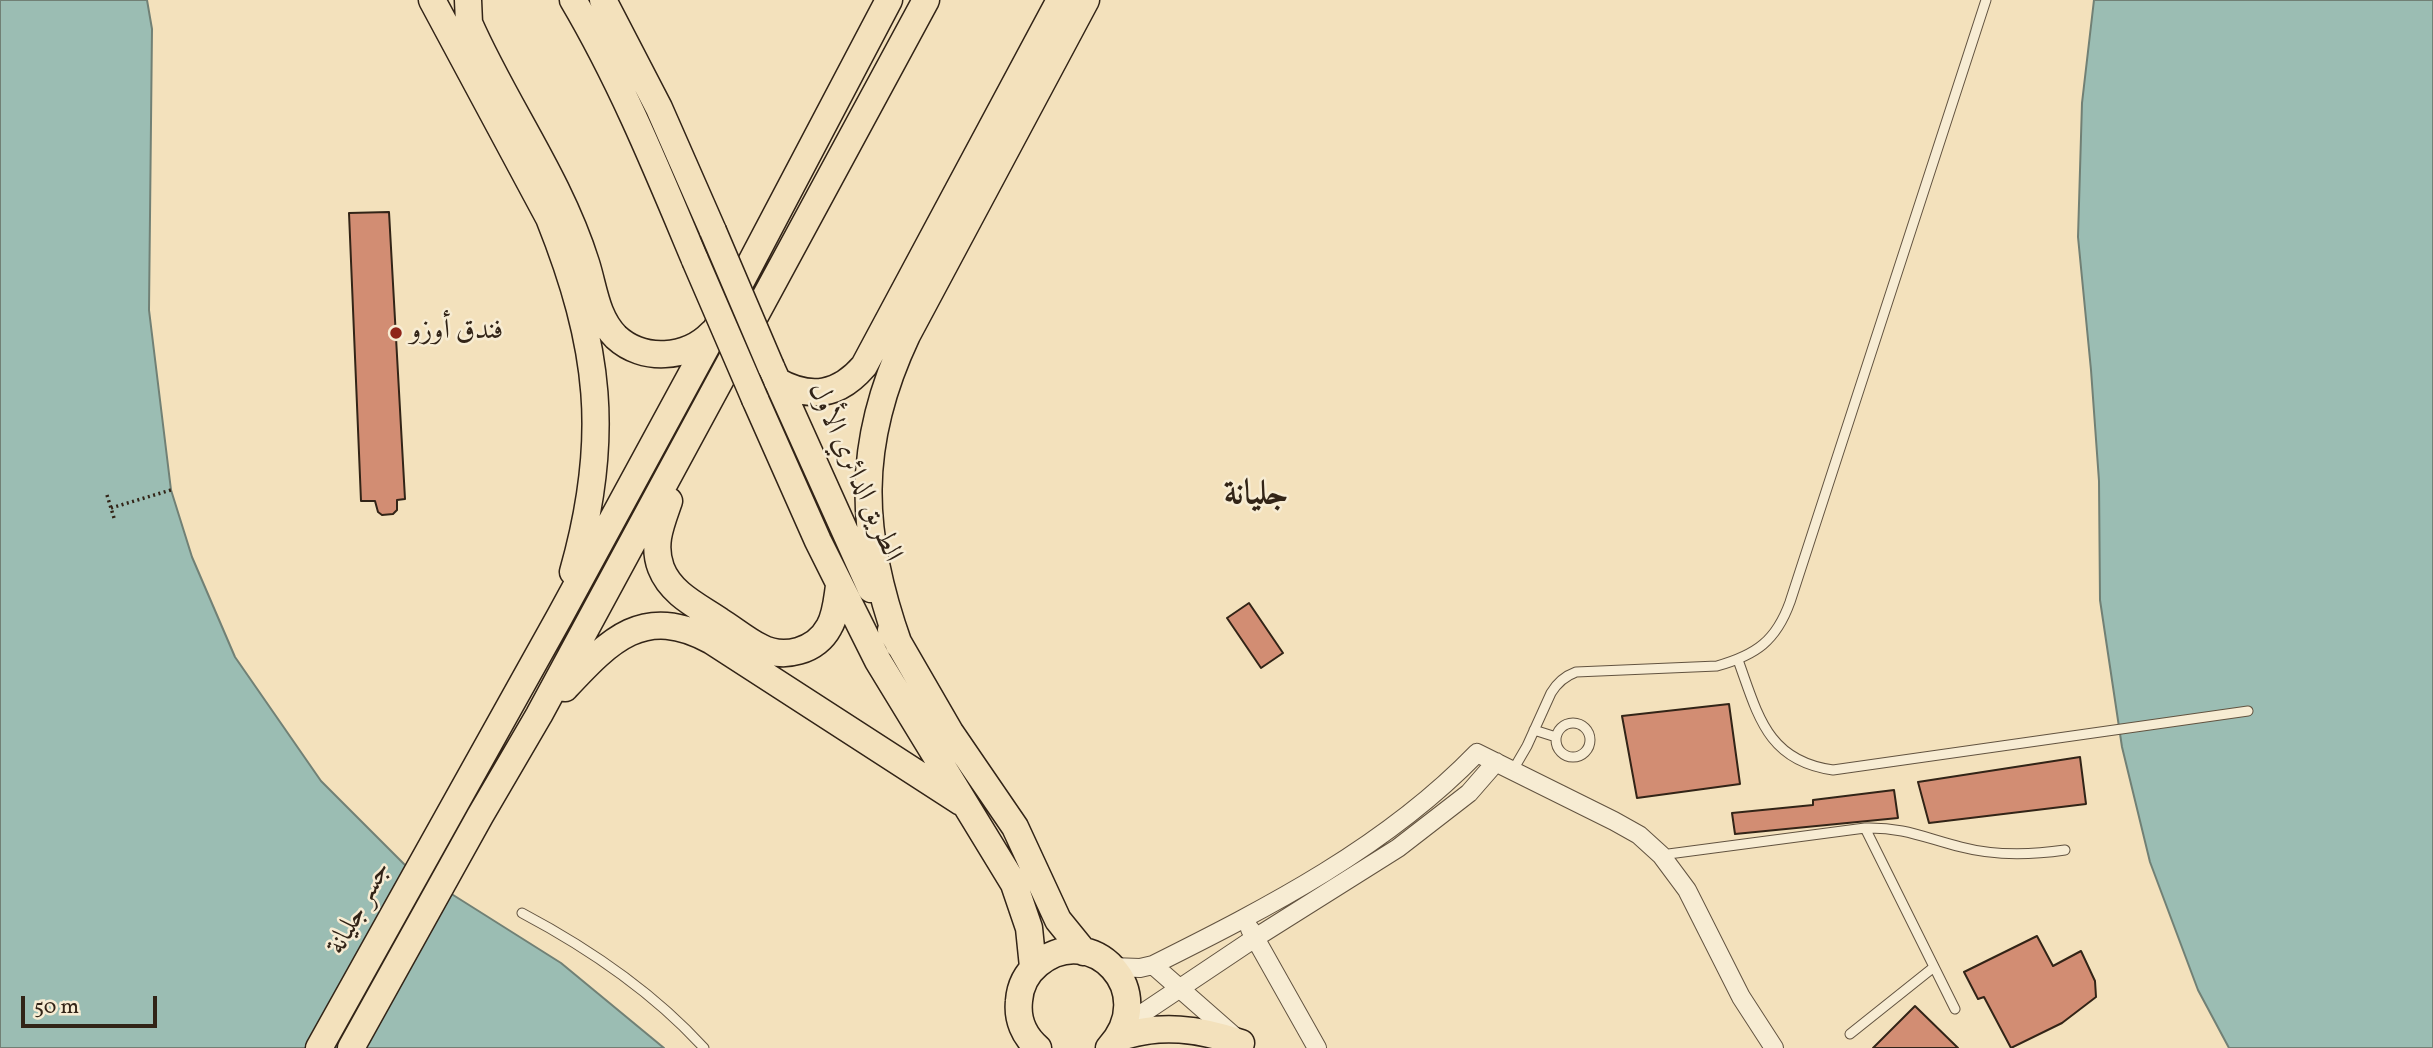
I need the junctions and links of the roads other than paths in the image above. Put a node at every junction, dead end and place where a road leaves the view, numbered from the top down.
1 (432, 0) edge
2 (468, 0) edge
3 (573, 0) edge
4 (603, 0) edge
5 (889, 0) edge
6 (926, 0) edge
7 (1060, 0) edge
8 (1086, 0) edge
9 (1986, 0) edge
10 (716, 329) junction
11 (774, 374) junction
12 (680, 454) junction
13 (839, 586) junction
14 (560, 616) junction
15 (899, 645) junction
16 (1738, 660) junction
17 (2248, 710) dead end
18 (539, 715) junction
19 (1534, 730) junction
20 (1556, 737) dead end
21 (1496, 762) junction
22 (1513, 770) junction
23 (968, 807) junction
24 (469, 809) junction
25 (1865, 828) junction
26 (2065, 850) dead end
27 (1661, 855) junction
28 (522, 913) dead end
29 (1244, 920) junction
30 (1255, 938) junction
31 (1084, 952) junction
32 (1153, 965) junction
33 (1034, 967) junction
34 (1112, 967) junction
35 (1934, 967) junction
36 (1178, 988) junction
37 (1955, 1009) dead end
38 (1850, 1034) dead end
39 (1117, 1037) edge
40 (1244, 1046) edge
41 (1035, 1047) edge
42 (319, 1048) edge
43 (351, 1048) edge
44 (704, 1048) edge
45 (1317, 1048) edge
46 (1774, 1048) edge

1 - 14 main road
2 - 10 main road
3 - 13 main road, bridge
4 - 11 main road, الطريق الدائري الأول, bridge
5 - 10 main road
6 - 12 main road
7 - 11 main road
8 - 15 main road
9 - 16 lane
10 - 14 main road
11 - 15 main road, الطريق الدائري الأول
12 - 13 main road
12 - 18 main road
13 - 23 main road
14 - 24 main road
15 - 31 main road, الطريق الدائري الأول
16 - 17 lane
16 - 19 lane
18 - 23 main road
18 - 24 main road
19 - 20 lane
19 - 22 lane
21 - 22 street
21 - 29 street
21 - 30 street
22 - 27 street
23 - 33 main road
24 - 42 main road, جسر جليانة
24 - 43 main road, جسر جليانة
25 - 26 lane
25 - 27 lane
25 - 35 lane
27 - 46 street
28 - 44 lane
29 - 30 street
29 - 32 street
30 - 36 street
30 - 45 street
31 - 33 main road
31 - 34 main road
32 - 34 street
32 - 36 street
33 - 41 main road
34 - 39 main road
35 - 37 lane
35 - 38 lane
36 - 39 street
36 - 40 street
39 - 40 main road

